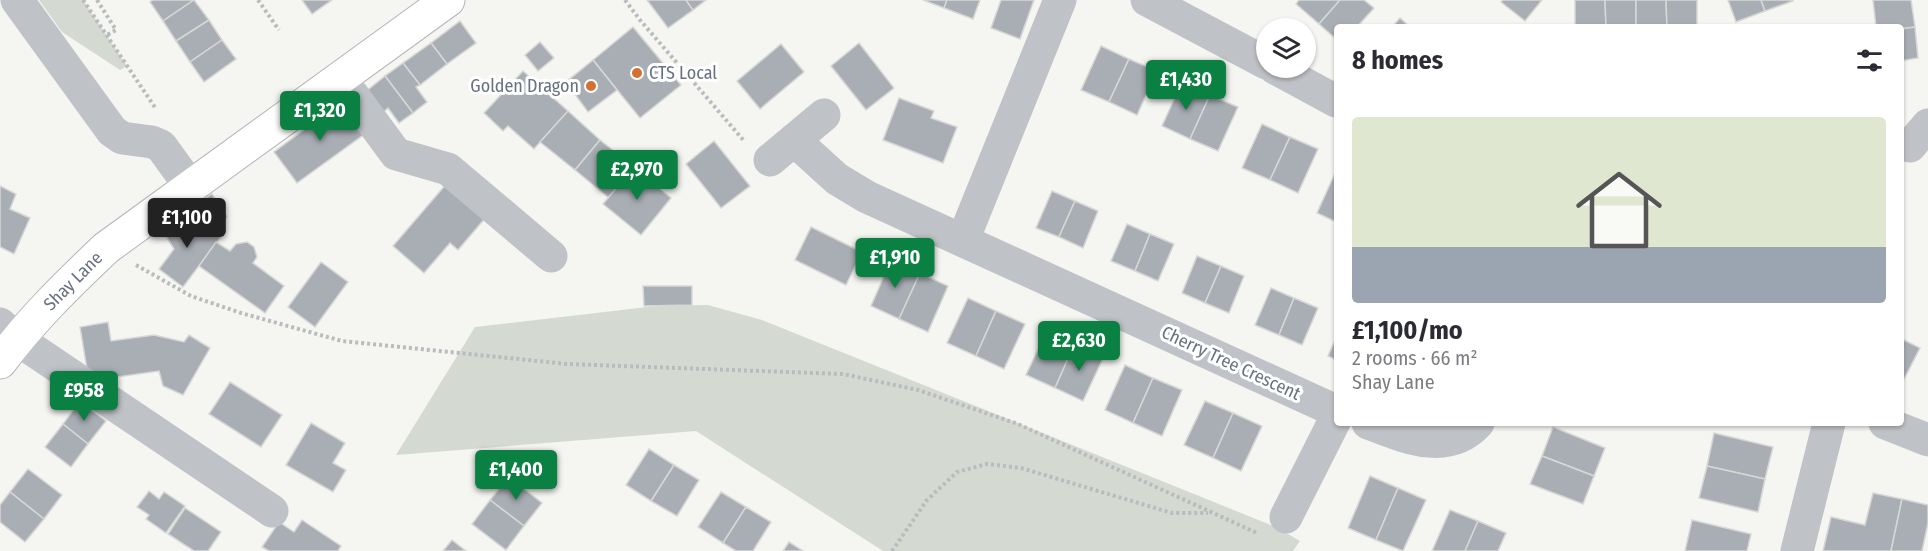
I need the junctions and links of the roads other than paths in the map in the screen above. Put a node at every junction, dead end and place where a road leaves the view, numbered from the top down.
1 (17, 0) edge
2 (448, 0) edge
3 (1060, 0) edge
4 (1147, 0) edge
5 (1256, 58) edge
6 (340, 78) junction
7 (1293, 78) edge
8 (1334, 100) edge
9 (824, 115) dead end
10 (190, 186) junction
11 (963, 240) junction
12 (551, 256) dead end
13 (6, 342) edge
14 (1334, 410) edge
15 (1334, 422) edge
16 (1376, 426) edge
17 (1475, 426) edge
18 (1828, 426) edge
19 (1893, 426) edge
20 (1928, 440) edge
21 (272, 511) dead end
22 (1275, 526) road end
23 (1797, 551) edge

1 - 10 street
2 - 6 main road, Shay Lane
3 - 11 street
4 - 5 street
6 - 10 main road, Shay Lane
6 - 12 street
7 - 8 street
9 - 11 street, Cherry Tree Crescent
10 - 13 main road, Shay Lane
11 - 14 street, Cherry Tree Crescent
13 - 21 street
15 - 22 street
16 - 17 street
18 - 23 street
19 - 20 street

